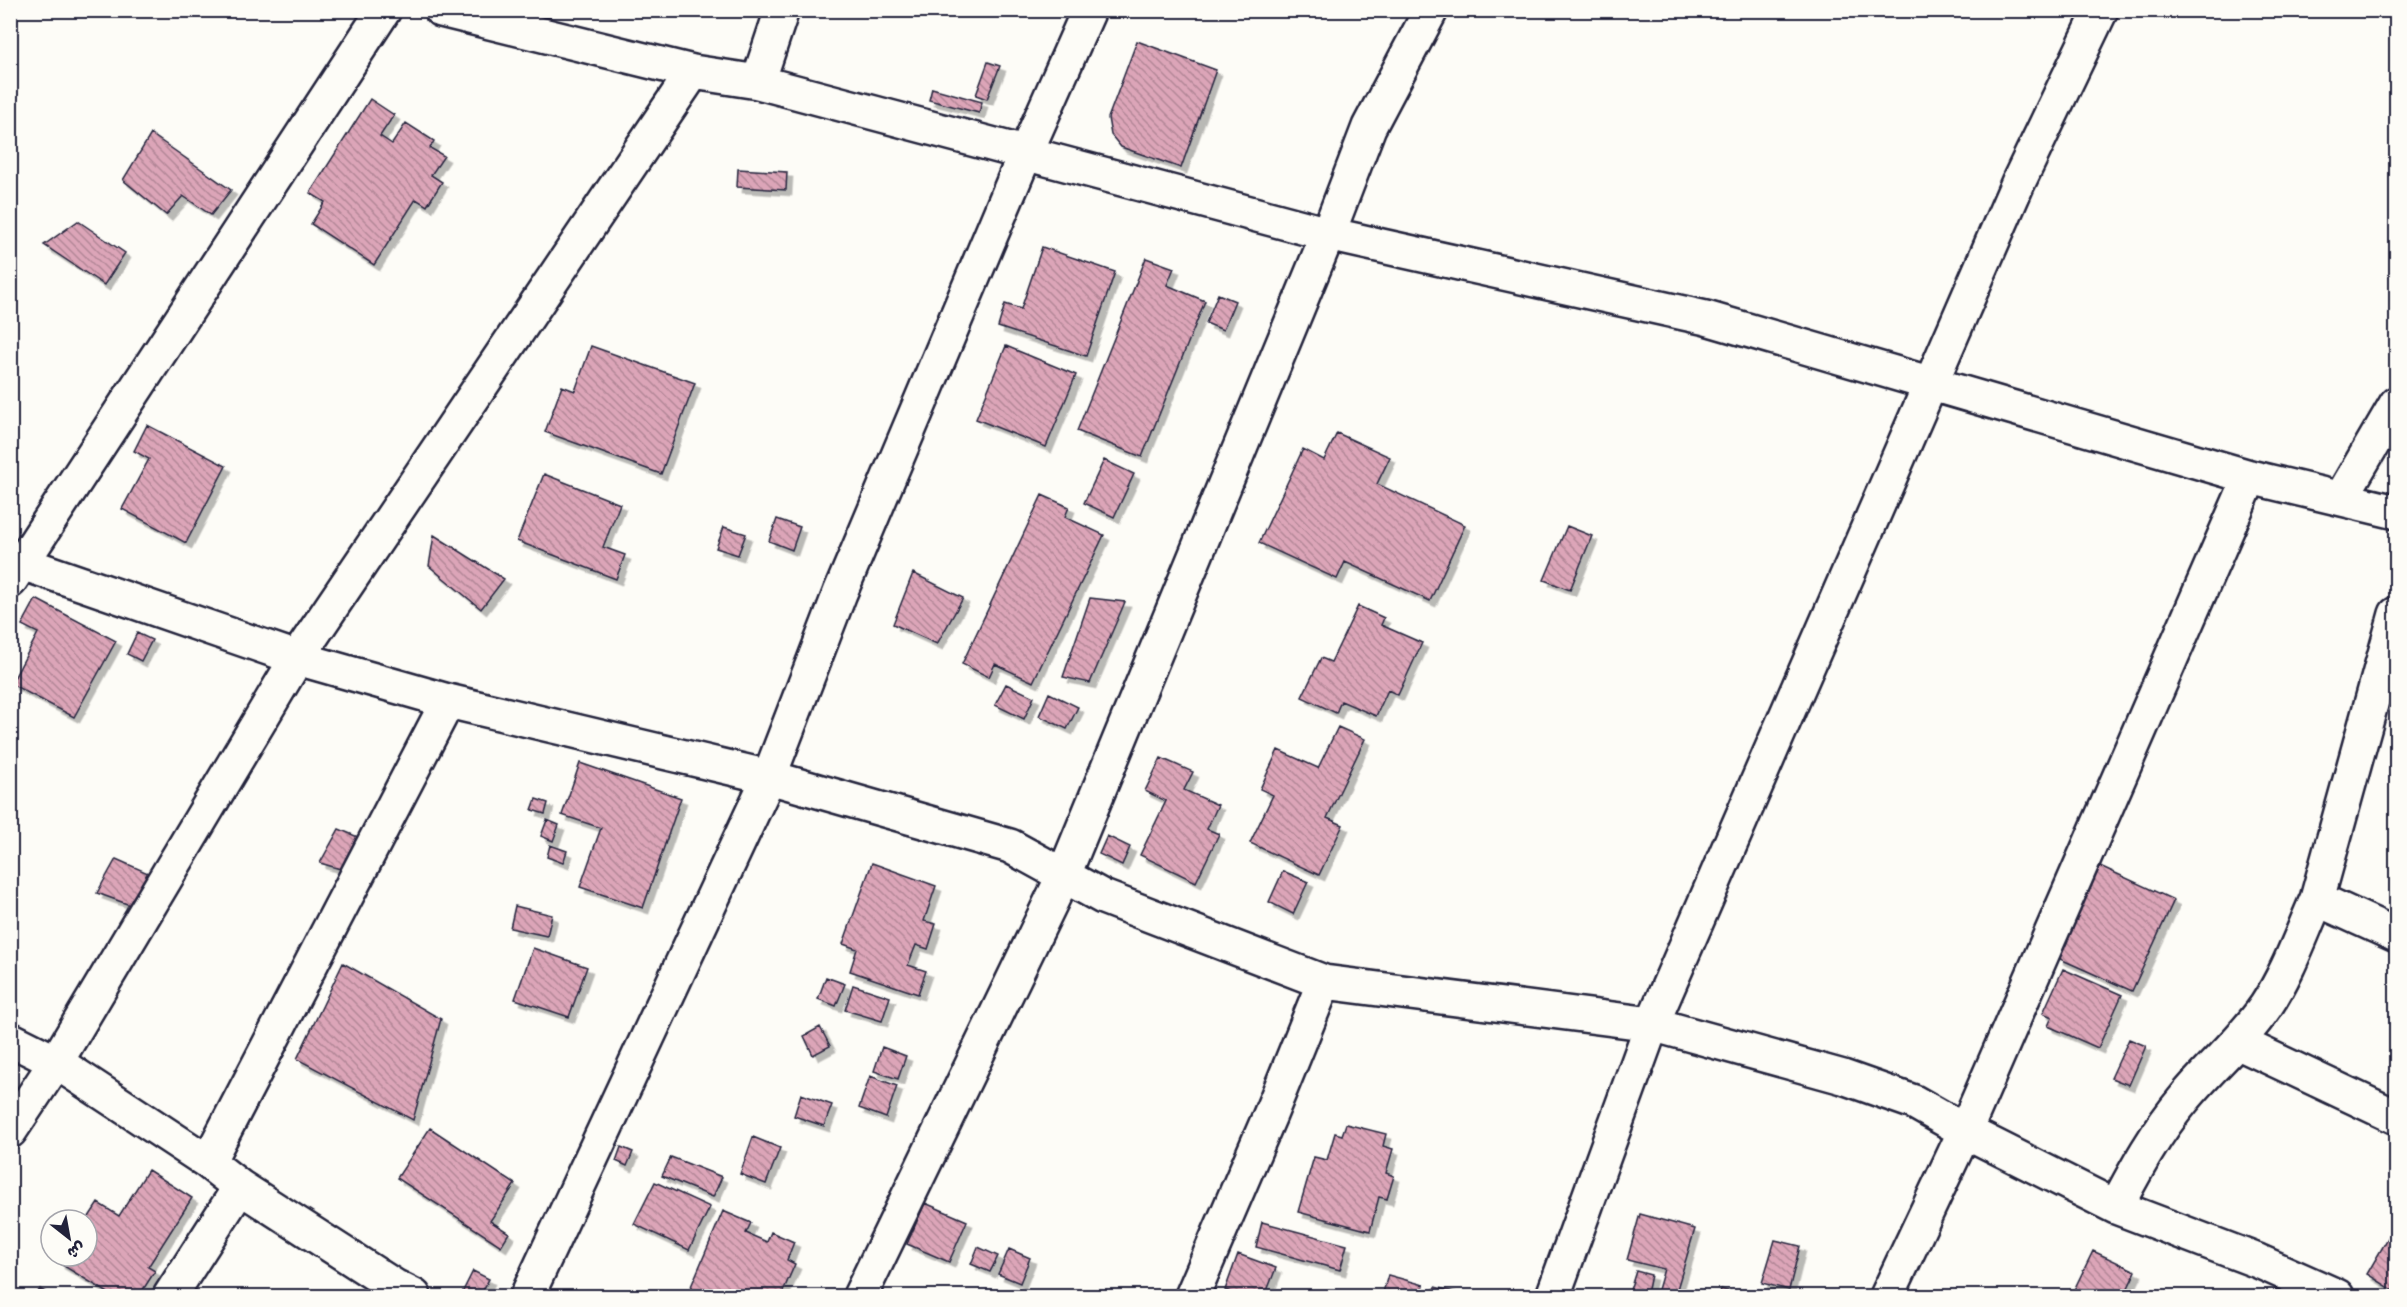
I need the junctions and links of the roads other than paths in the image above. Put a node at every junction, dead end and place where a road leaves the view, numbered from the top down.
1 (384, 10) edge
2 (441, 10) edge
3 (782, 10) edge
4 (1089, 10) edge
5 (1431, 10) edge
6 (2102, 10) edge
7 (693, 72) junction
8 (758, 82) junction
9 (1026, 152) junction
10 (1328, 234) junction
11 (1932, 385) junction
12 (2397, 404) edge
13 (2250, 477) junction
14 (2341, 498) junction
15 (2397, 512) edge
16 (16, 572) edge
17 (2397, 614) edge
18 (297, 658) junction
19 (448, 701) junction
20 (769, 777) junction
21 (1063, 877) junction
22 (2317, 899) junction
23 (2397, 935) edge
24 (1324, 982) junction
25 (1652, 1024) junction
26 (10, 1039) edge
27 (2237, 1042) junction
28 (56, 1062) junction
29 (2397, 1117) edge
30 (10, 1131) edge
31 (1965, 1131) junction
32 (207, 1162) junction
33 (240, 1187) junction
34 (2116, 1207) junction
35 (399, 1293) edge
36 (170, 1296) edge
37 (527, 1296) edge
38 (860, 1296) edge
39 (1192, 1296) edge
40 (1553, 1296) edge
41 (1887, 1296) edge
42 (2337, 1296) edge

1 - 16 street
2 - 7 street
3 - 8 street
4 - 9 street
5 - 10 street
6 - 11 street
7 - 8 street
7 - 18 street
8 - 9 street
9 - 10 street
9 - 20 street
10 - 11 street
10 - 21 street
11 - 13 street
11 - 25 street
12 - 14 street
13 - 14 street
13 - 31 street
14 - 15 street
16 - 18 street
17 - 22 street
18 - 19 street
18 - 28 street
19 - 20 street
19 - 32 street
20 - 21 street
20 - 37 street
21 - 24 street
21 - 38 street
22 - 23 street
22 - 27 street
24 - 25 street
24 - 39 street
25 - 31 street
25 - 40 street
26 - 28 street
27 - 29 street
27 - 34 street
28 - 30 street
28 - 32 street
31 - 34 street
31 - 41 street
32 - 33 street
33 - 35 street
33 - 36 street
34 - 42 street

